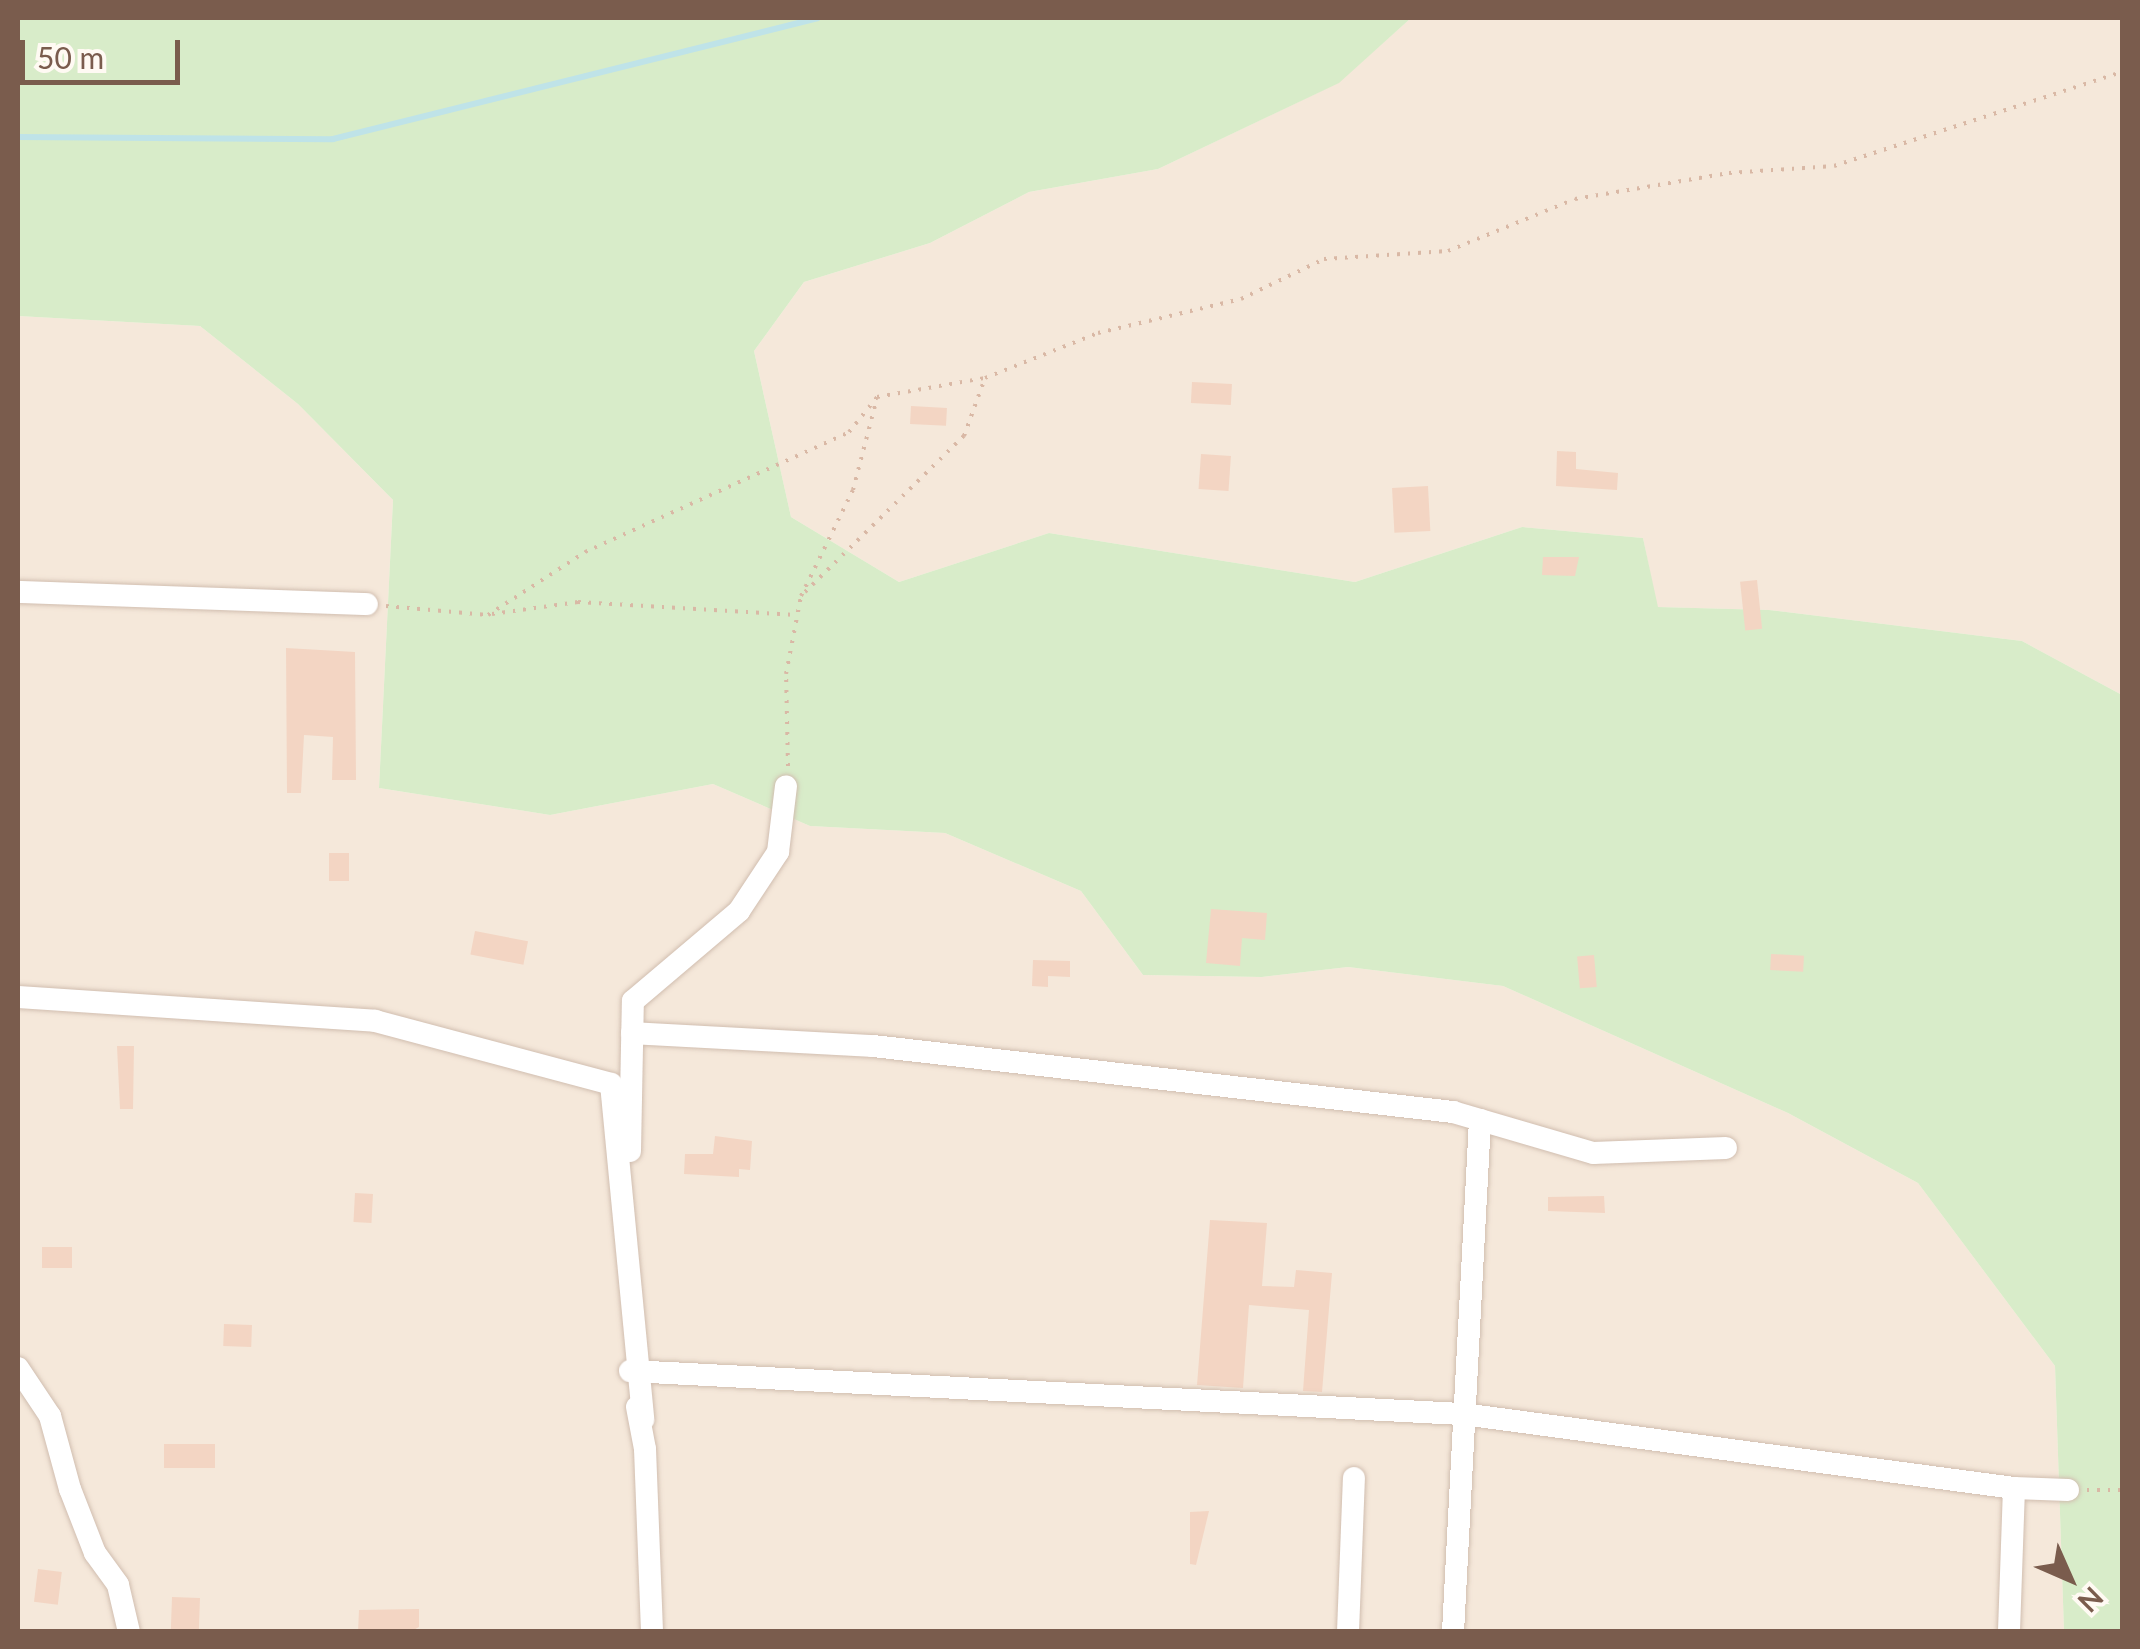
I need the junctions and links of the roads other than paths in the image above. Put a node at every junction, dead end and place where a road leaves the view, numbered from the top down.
1 (18, 592) edge
2 (367, 604) road end
3 (786, 786) road end
4 (18, 997) edge
5 (632, 1033) junction
6 (1480, 1120) junction
7 (1726, 1148) dead end
8 (18, 1368) edge
9 (630, 1371) junction
10 (1463, 1414) junction
11 (643, 1418) dead end
12 (1354, 1478) dead end
13 (2014, 1488) junction
14 (2068, 1490) road end
15 (129, 1632) edge
16 (652, 1632) edge
17 (1348, 1632) edge
18 (1453, 1632) edge
19 (2009, 1632) edge

1 - 2 street
3 - 5 street
4 - 11 street
5 - 6 street
5 - 9 street
6 - 7 street
6 - 10 street
8 - 15 street
9 - 10 street
9 - 16 street
10 - 13 street
10 - 18 street
12 - 17 street
13 - 14 street
13 - 19 street

